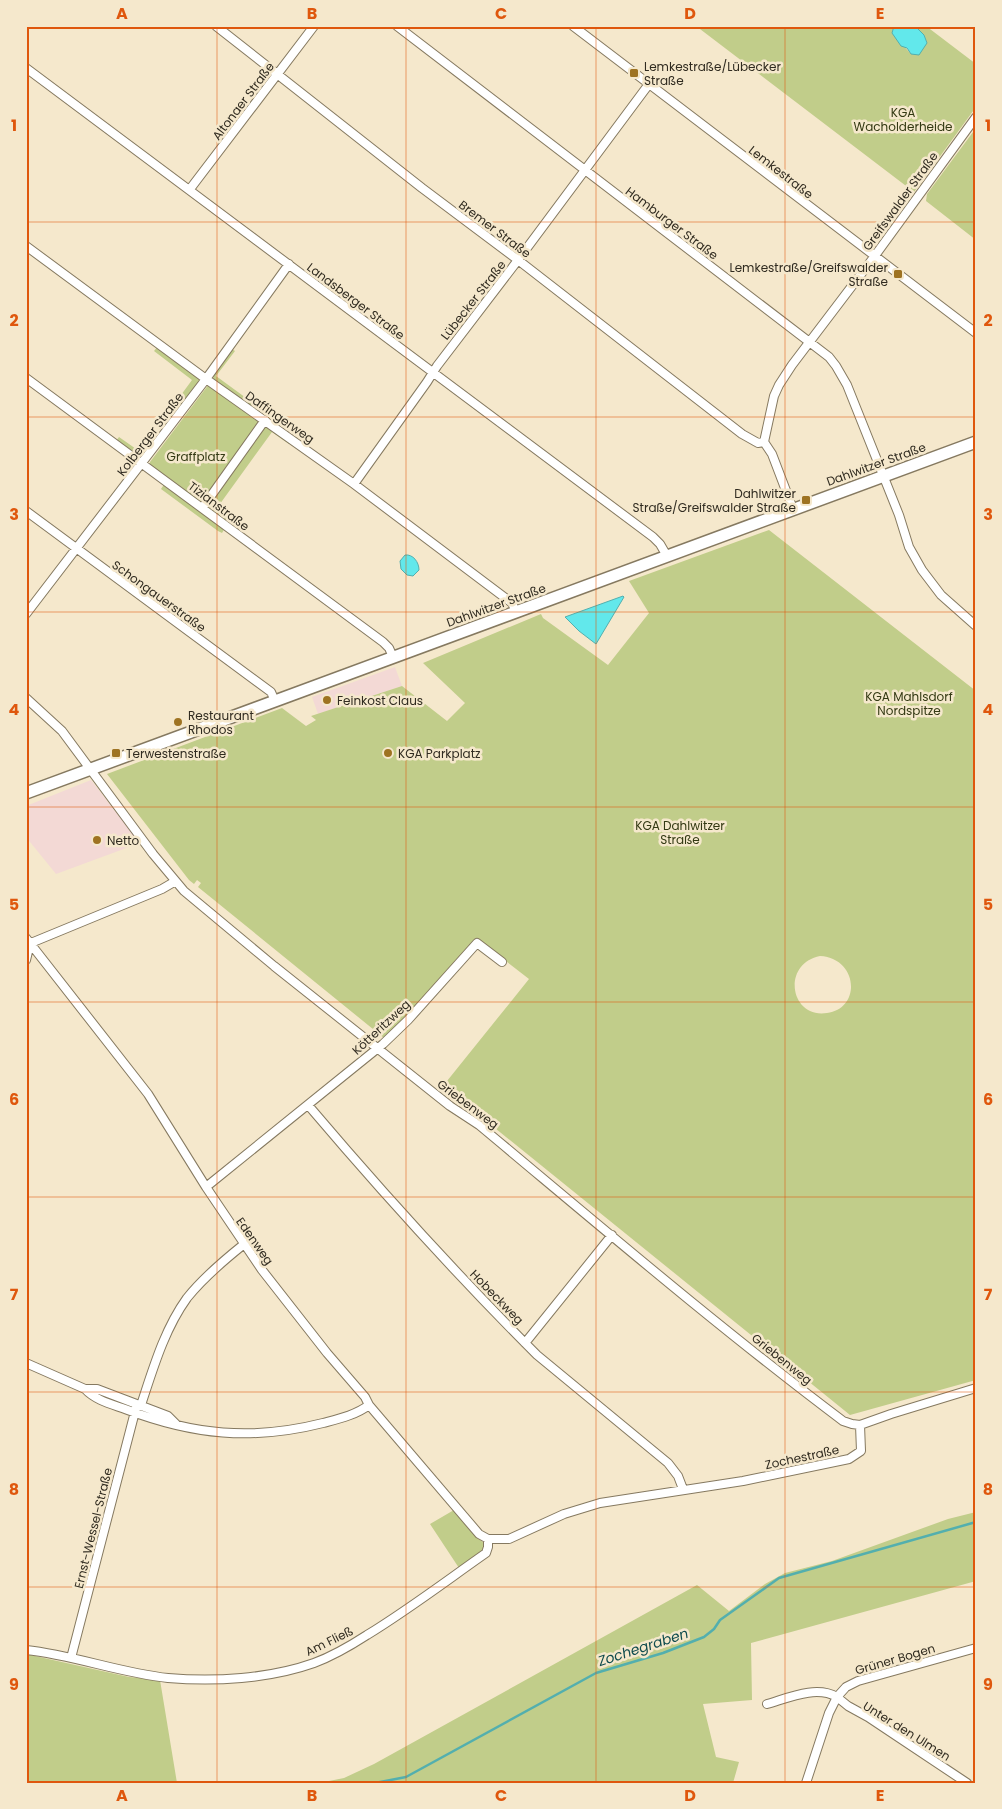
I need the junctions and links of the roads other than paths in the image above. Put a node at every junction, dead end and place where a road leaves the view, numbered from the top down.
1 (216, 26) edge
2 (314, 26) edge
3 (397, 26) edge
4 (573, 26) edge
5 (26, 68) edge
6 (277, 74) junction
7 (648, 84) junction
8 (976, 117) edge
9 (585, 170) junction
10 (190, 189) junction
11 (26, 246) edge
12 (874, 257) junction
13 (518, 260) junction
14 (289, 264) junction
15 (976, 334) edge
16 (809, 342) junction
17 (433, 373) junction
18 (26, 378) edge
19 (206, 379) junction
20 (266, 420) junction
21 (764, 442) junction
22 (976, 442) edge
23 (143, 463) junction
24 (883, 476) junction
25 (354, 484) junction
26 (202, 508) junction
27 (793, 509) junction
28 (26, 511) edge
29 (76, 549) junction
30 (667, 556) junction
31 (516, 612) junction
32 (26, 614) edge
33 (976, 626) edge
34 (393, 657) junction
35 (26, 698) edge
36 (276, 701) junction
37 (89, 770) junction
38 (26, 793) edge
39 (174, 882) junction
40 (28, 942) edge
41 (26, 960) edge
42 (502, 962) dead end
43 (378, 1047) junction
44 (308, 1105) junction
45 (206, 1187) junction
46 (612, 1235) junction
47 (243, 1245) junction
48 (525, 1343) junction
49 (26, 1363) edge
50 (976, 1388) edge
51 (85, 1389) junction
52 (139, 1404) junction
53 (369, 1406) junction
54 (134, 1413) junction
55 (176, 1424) junction
56 (860, 1425) junction
57 (683, 1489) junction
58 (488, 1539) junction
59 (976, 1648) edge
60 (26, 1650) edge
61 (71, 1658) junction
62 (837, 1697) junction
63 (767, 1704) dead end
64 (806, 1783) edge
65 (967, 1783) edge

1 - 6 street, Bremer Straße
2 - 6 street, Altonaer Straße
3 - 9 street, Hamburger Straße
4 - 7 street, Lemkestraße
5 - 10 street, Landsberger Straße
6 - 10 street, Altonaer Straße
6 - 13 street, Bremer Straße
7 - 9 street, Lübecker Straße
7 - 12 street, Lemkestraße
8 - 12 street, Greifswalder Straße
9 - 13 street, Lübecker Straße
9 - 16 street, Hamburger Straße
10 - 14 street, Landsberger Straße
11 - 19 street, Daffingerweg
12 - 15 street, Lemkestraße
12 - 16 street, Greifswalder Straße
13 - 17 street, Lübecker Straße
13 - 21 street, Bremer Straße
14 - 17 street, Landsberger Straße
14 - 19 street, Kolberger Straße
16 - 21 street, Greifswalder Straße
16 - 24 street, Hamburger Straße
17 - 25 street, Lübecker Straße
17 - 30 street, Landsberger Straße
18 - 23 street, Tizianstraße
19 - 20 street, Daffingerweg
19 - 23 street, Kolberger Straße
20 - 25 street, Daffingerweg
20 - 26 street
21 - 27 street
22 - 24 main road, Dahlwitzer Straße
23 - 26 street, Tizianstraße
23 - 29 street, Kolberger Straße
24 - 27 main road, Dahlwitzer Straße
24 - 33 street, Hamburger Straße
25 - 31 street, Daffingerweg
26 - 34 street, Tizianstraße
27 - 30 main road, Dahlwitzer Straße
28 - 29 street, Schongauerstraße
29 - 32 street, Kolberger Straße
29 - 36 street, Schongauerstraße
30 - 31 main road, Dahlwitzer Straße
31 - 34 main road, Dahlwitzer Straße
34 - 36 main road, Dahlwitzer Straße
35 - 37 street
36 - 37 main road, Dahlwitzer Straße
37 - 38 main road, Dahlwitzer Straße
37 - 39 street, Griebenweg
39 - 40 street
39 - 43 street, Griebenweg
40 - 41 street
40 - 45 street, Edenweg
42 - 43 street, Kötteritzweg
43 - 44 street, Kötteritzweg
43 - 46 street, Griebenweg
44 - 45 street, Kötteritzweg
44 - 48 street, Hobeckweg
45 - 47 street, Edenweg
46 - 48 street
46 - 56 street, Griebenweg
47 - 52 street, Ernst-Wessel-Straße
47 - 53 street, Edenweg
48 - 57 street, Hobeckweg
49 - 51 street
50 - 56 street
51 - 52 street
51 - 54 street
52 - 54 street, Ernst-Wessel-Straße
52 - 55 street
53 - 55 street
53 - 58 street, Edenweg
54 - 55 street
54 - 61 street, Ernst-Wessel-Straße
56 - 57 street, Zochestraße
57 - 58 street, Zochestraße
58 - 61 street, Am Fließ
59 - 62 street, Grüner Bogen
60 - 61 street, Am Fließ
62 - 63 street
62 - 64 street
62 - 65 street, Unter den Ulmen

